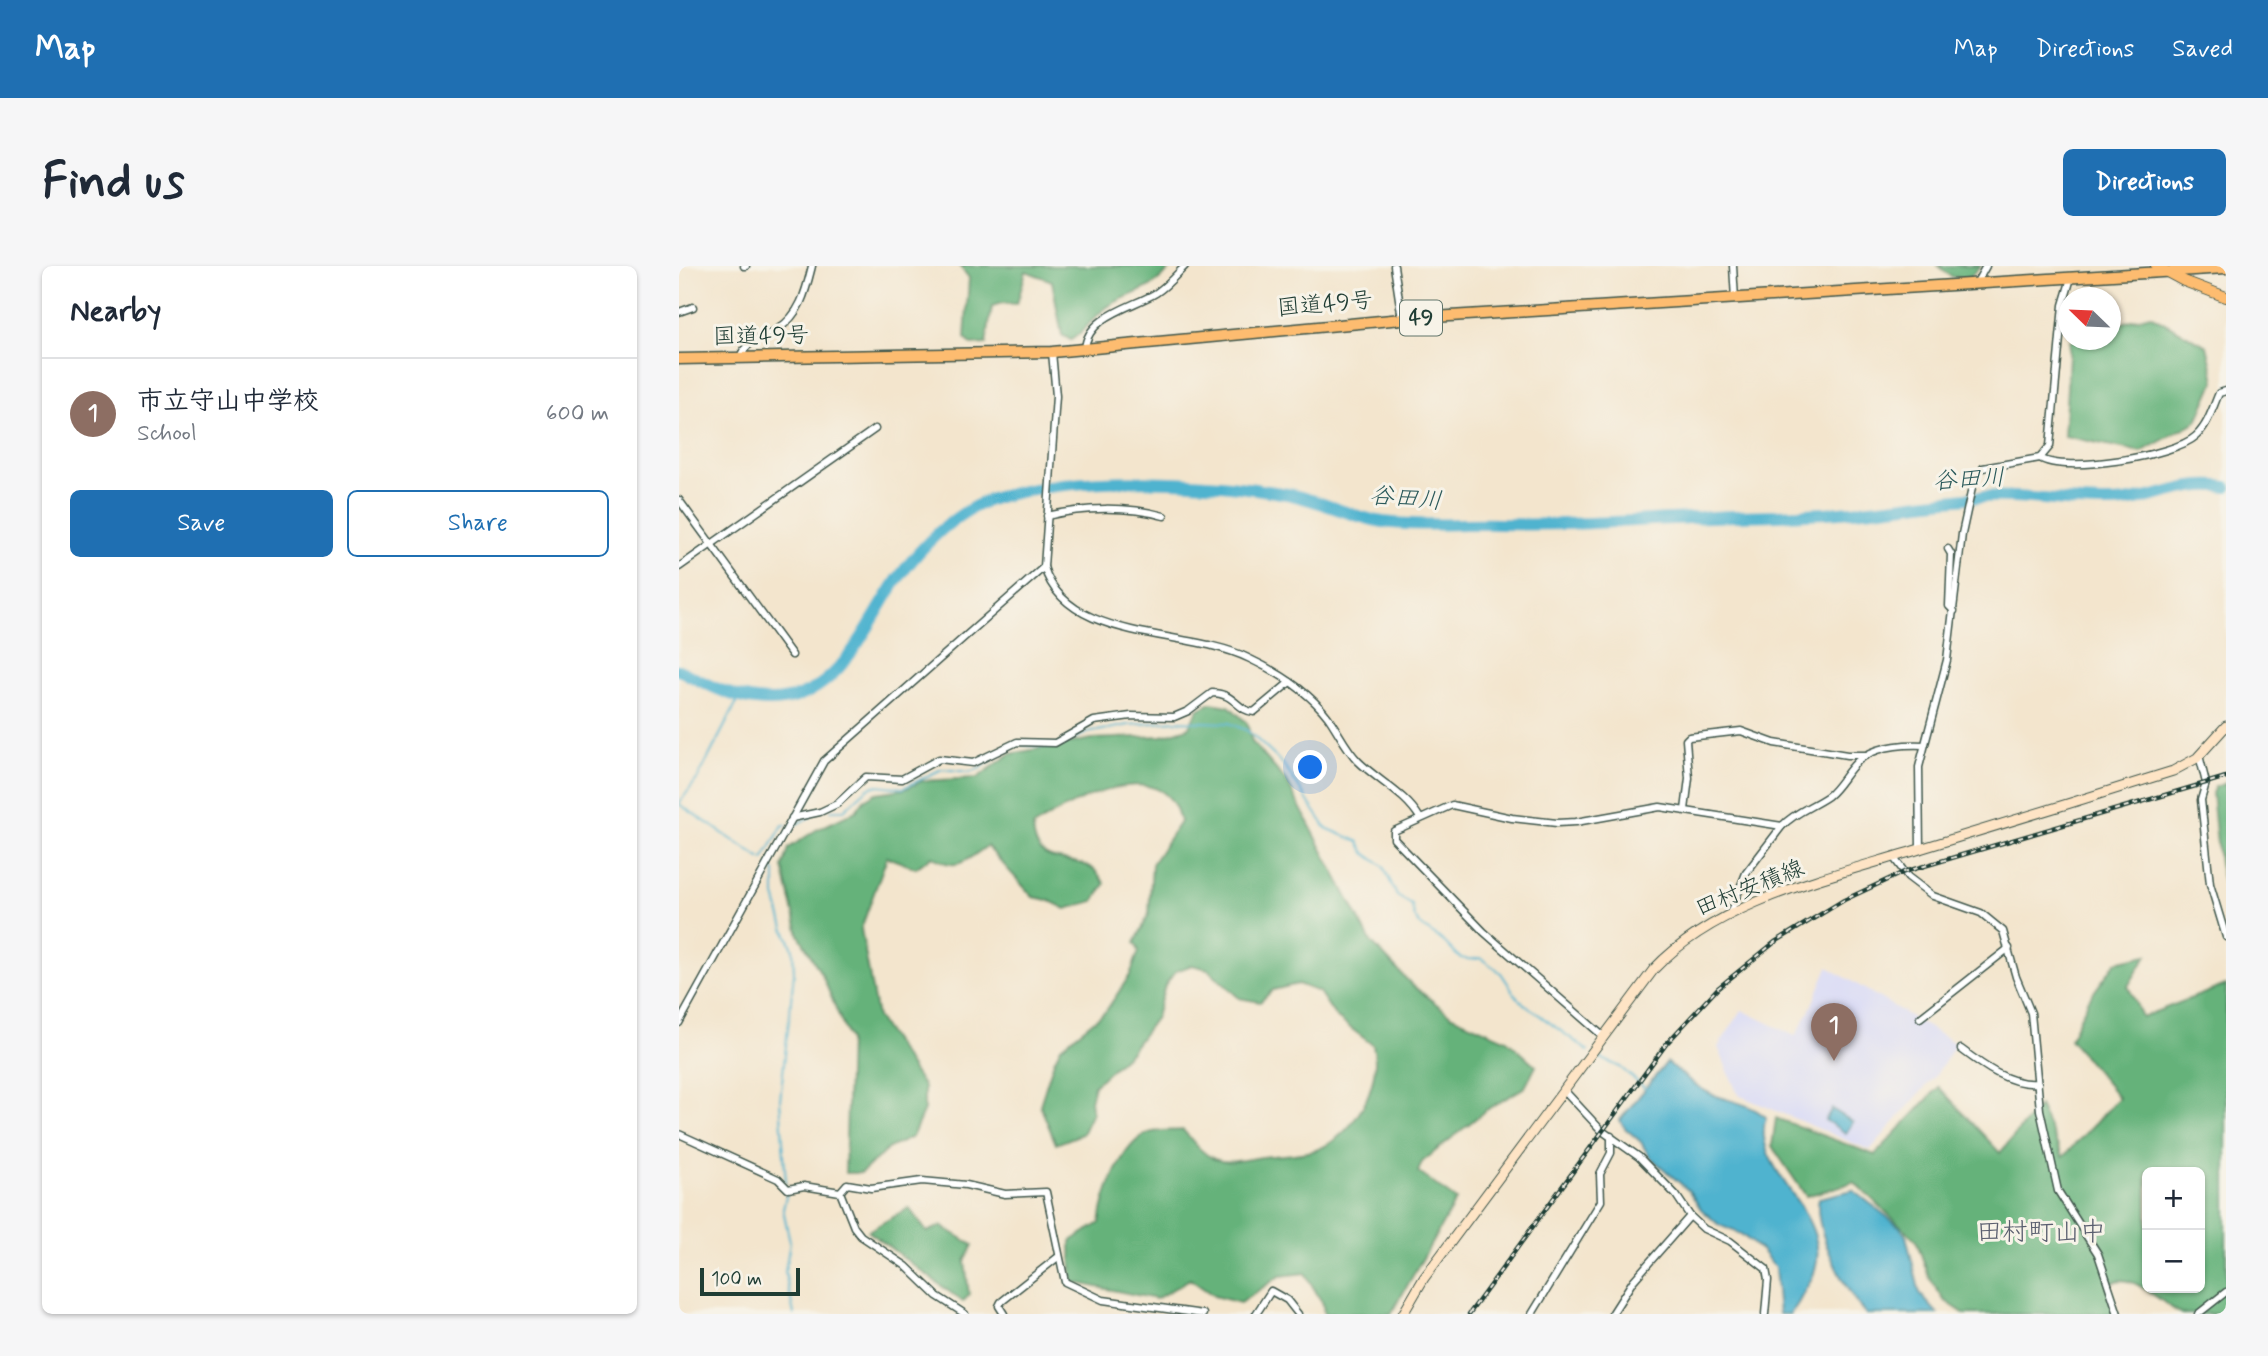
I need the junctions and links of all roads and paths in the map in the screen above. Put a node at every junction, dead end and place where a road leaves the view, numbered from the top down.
1 (812, 266) edge
2 (1185, 266) edge
3 (1394, 266) edge
4 (1733, 266) edge
5 (1986, 266) edge
6 (2226, 268) edge
7 (2165, 269) edge
8 (2071, 278) junction
9 (1976, 284) junction
10 (2226, 298) edge
11 (1735, 299) junction
12 (693, 307) dead end
13 (679, 313) edge
14 (1402, 319) junction
15 (1085, 349) junction
16 (1052, 352) junction
17 (740, 358) junction
18 (679, 359) edge
19 (2226, 391) edge
20 (875, 429) dead end
21 (2040, 458) junction
22 (1983, 468) dead end
23 (1975, 474) dead end
24 (679, 500) edge
25 (1048, 514) junction
26 (1164, 516) dead end
27 (710, 544) junction
28 (1948, 548) dead end
29 (679, 567) edge
30 (1044, 567) junction
31 (1954, 611) junction
32 (792, 655) dead end
33 (1290, 682) junction
34 (2226, 726) edge
35 (1924, 744) junction
36 (1867, 755) junction
37 (2199, 755) junction
38 (1685, 810) junction
39 (792, 818) junction
40 (1420, 818) junction
41 (1782, 826) junction
42 (1920, 850) junction
43 (1894, 858) junction
44 (1730, 913) junction
45 (2226, 937) edge
46 (2009, 948) junction
47 (681, 1012) edge
48 (1920, 1018) dead end
49 (679, 1023) edge
50 (1604, 1037) junction
51 (1961, 1049) dead end
52 (2038, 1083) junction
53 (1564, 1090) junction
54 (679, 1134) edge
55 (1611, 1136) junction
56 (840, 1192) junction
57 (1690, 1216) junction
58 (1058, 1257) junction
59 (2226, 1292) edge
60 (965, 1314) edge
61 (1004, 1314) edge
62 (1203, 1314) edge
63 (1257, 1314) edge
64 (1298, 1314) edge
65 (1403, 1314) edge
66 (1532, 1314) edge
67 (1612, 1314) edge
68 (1765, 1314) edge
69 (2118, 1314) edge
70 (2198, 1314) edge

1 - 17 street
2 - 15 street
3 - 14 street
4 - 11 street
5 - 9 street
6 - 7 highway, 国道49号 / 49
7 - 8 highway, 国道49号 / 49
7 - 10 main road
8 - 9 highway, 国道49号 / 49
8 - 21 street
9 - 11 highway, 国道49号 / 49
11 - 14 highway, 国道49号 / 49
12 - 13 street
14 - 15 highway, 国道49号 / 49
15 - 16 highway, 国道49号 / 49
16 - 17 highway, 国道49号 / 49
16 - 25 street
17 - 18 highway, 国道49号 / 49
19 - 21 street
20 - 27 street
21 - 22 street
23 - 31 street
24 - 27 street
25 - 26 street
25 - 30 street
27 - 29 street
27 - 32 street
28 - 31 street
30 - 33 street
30 - 39 street
31 - 35 street
33 - 39 street
33 - 40 street
34 - 37 main road, 田村安積線
35 - 36 street
35 - 42 street
36 - 38 street
36 - 41 street
37 - 42 main road, 田村安積線
37 - 45 street
38 - 40 street
38 - 41 street
39 - 47 street
40 - 50 street
41 - 44 street
42 - 43 main road, 田村安積線
43 - 44 main road, 田村安積線
43 - 46 street
44 - 50 main road, 田村安積線
46 - 48 street
46 - 52 street
47 - 49 street
50 - 53 main road, 田村安積線
51 - 52 street
52 - 69 street
53 - 55 street
53 - 65 main road, 田村安積線
54 - 56 street
55 - 57 street
55 - 66 street
56 - 58 street
56 - 60 street
57 - 67 street
57 - 68 street
58 - 61 street
58 - 62 street
59 - 70 street
63 - 64 street

